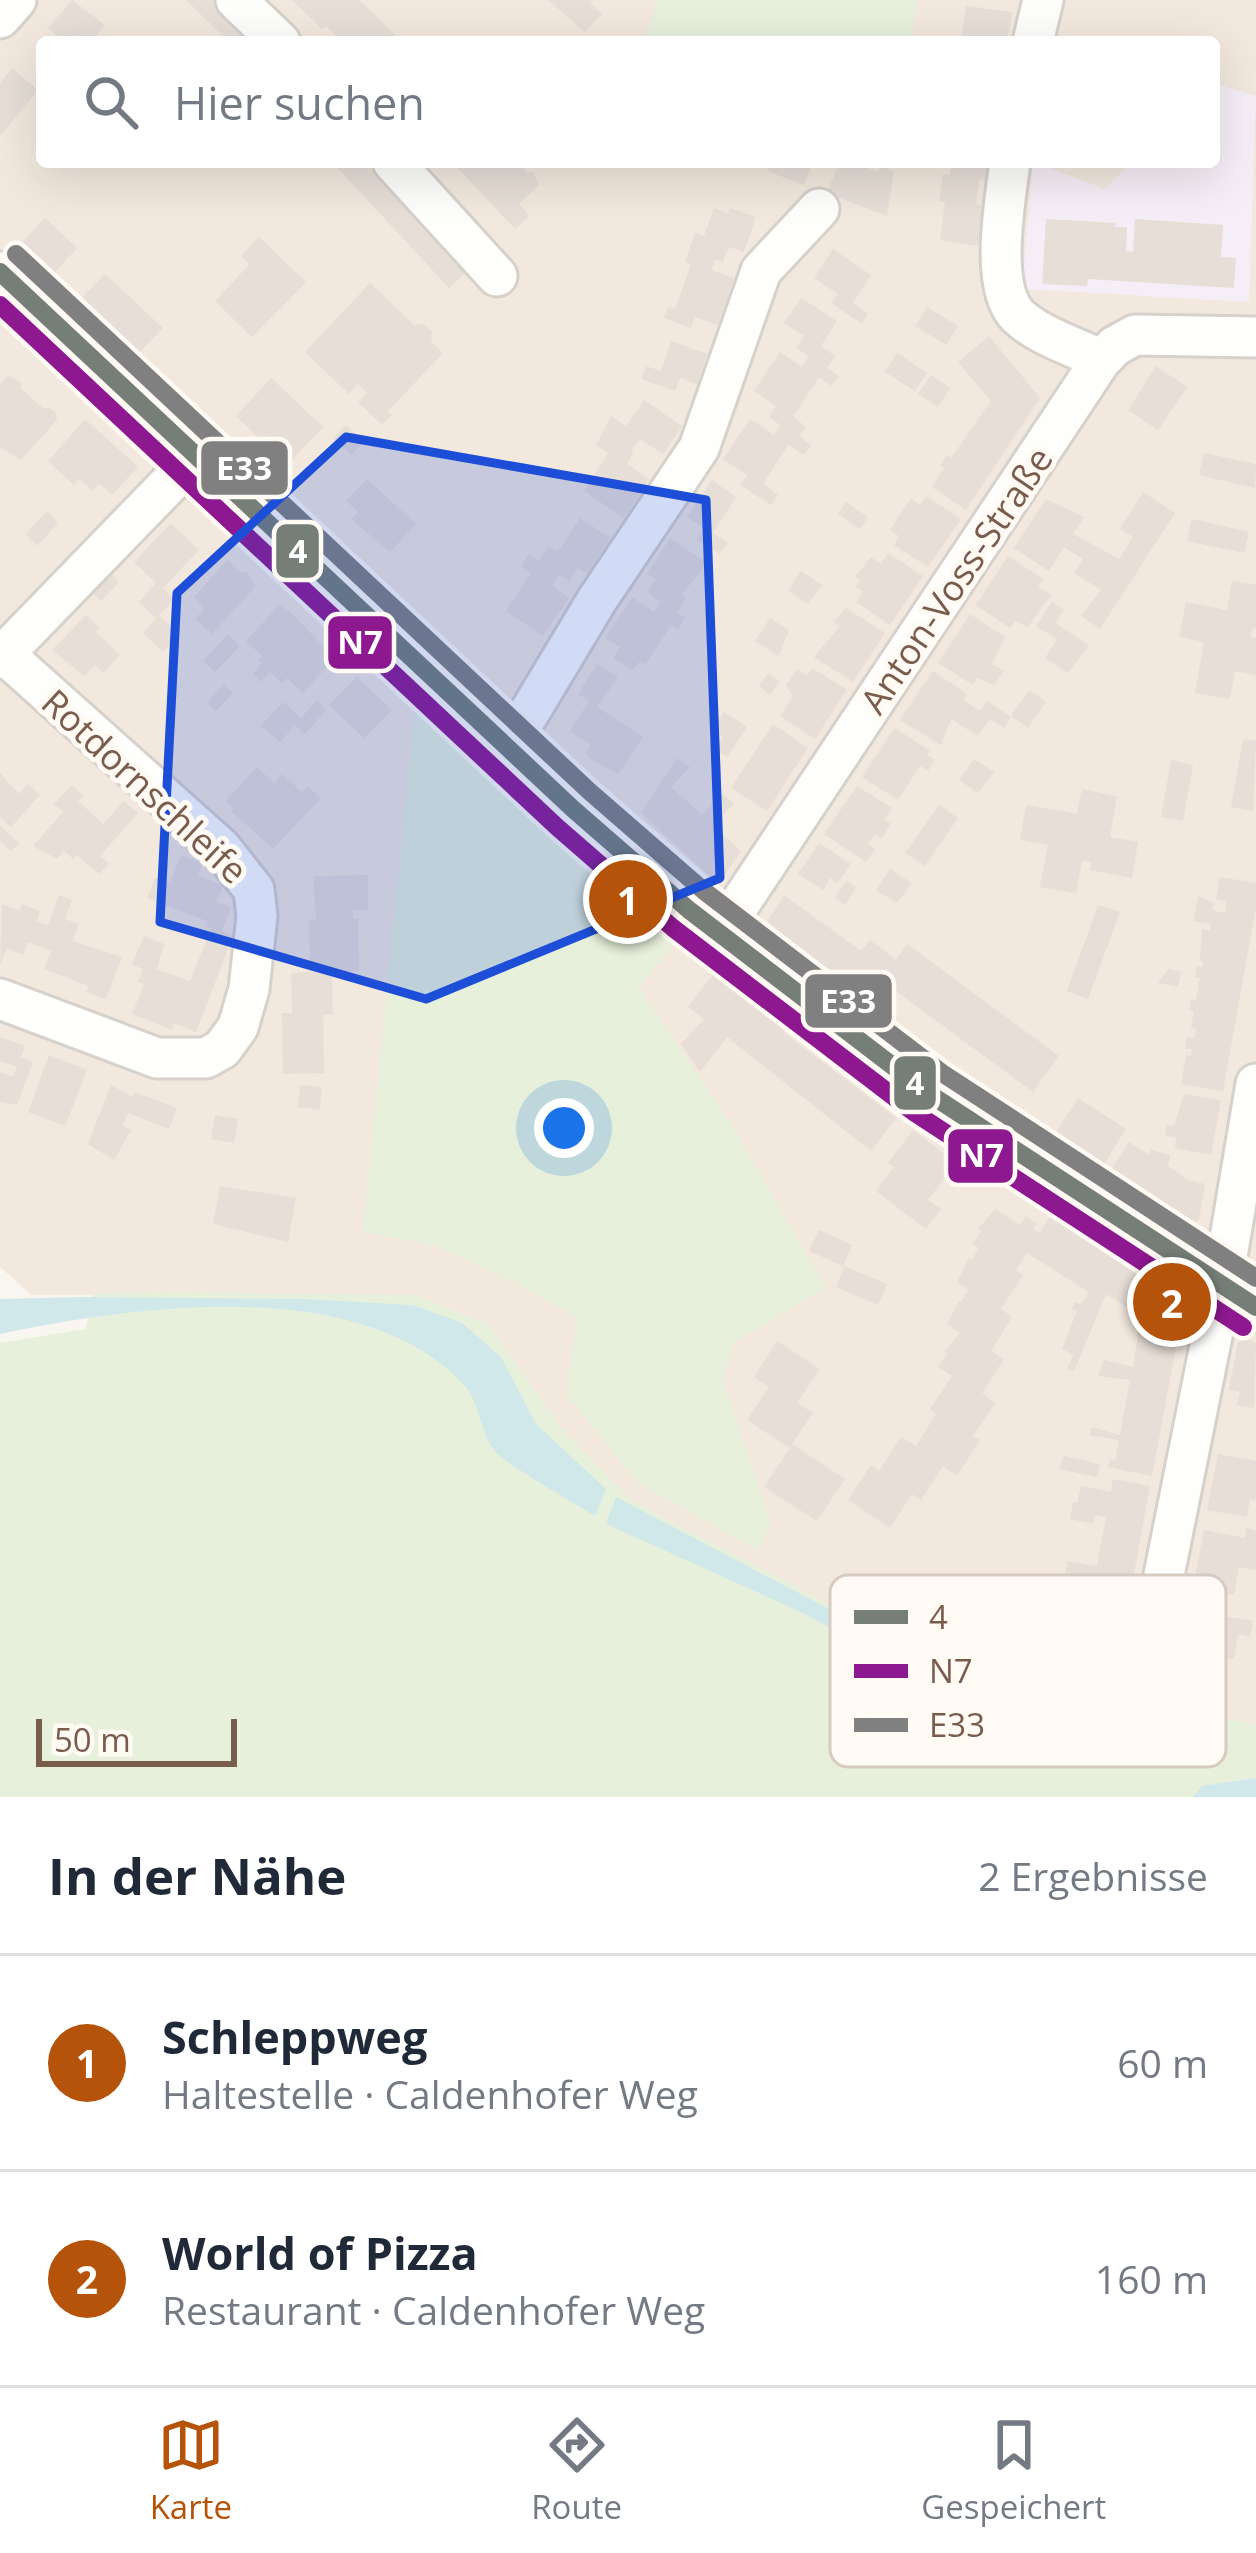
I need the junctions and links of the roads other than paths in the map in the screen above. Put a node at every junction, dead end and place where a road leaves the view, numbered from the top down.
1 (16, 0) edge
2 (236, 0) edge
3 (1043, 0) edge
4 (0, 18) edge
5 (274, 36) edge
6 (1034, 36) edge
7 (398, 168) edge
8 (1009, 168) edge
9 (819, 209) dead end
10 (0, 272) edge
11 (496, 276) dead end
12 (1256, 337) edge
13 (1101, 360) junction
14 (196, 456) junction
15 (2, 656) edge
16 (508, 748) junction
17 (719, 935) junction
18 (0, 999) edge
19 (1256, 1084) edge
20 (1222, 1286) junction
21 (1256, 1307) edge
22 (1164, 1575) edge

1 - 4 street
2 - 5 street
3 - 6 street
7 - 11 street
8 - 13 street
9 - 16 street
10 - 14 street
12 - 13 street
13 - 17 street, Anton-Voss-Straße
14 - 15 street
14 - 16 street
15 - 18 street, Rotdornschleife
16 - 17 street
17 - 20 street
19 - 20 street
20 - 21 street
20 - 22 street

